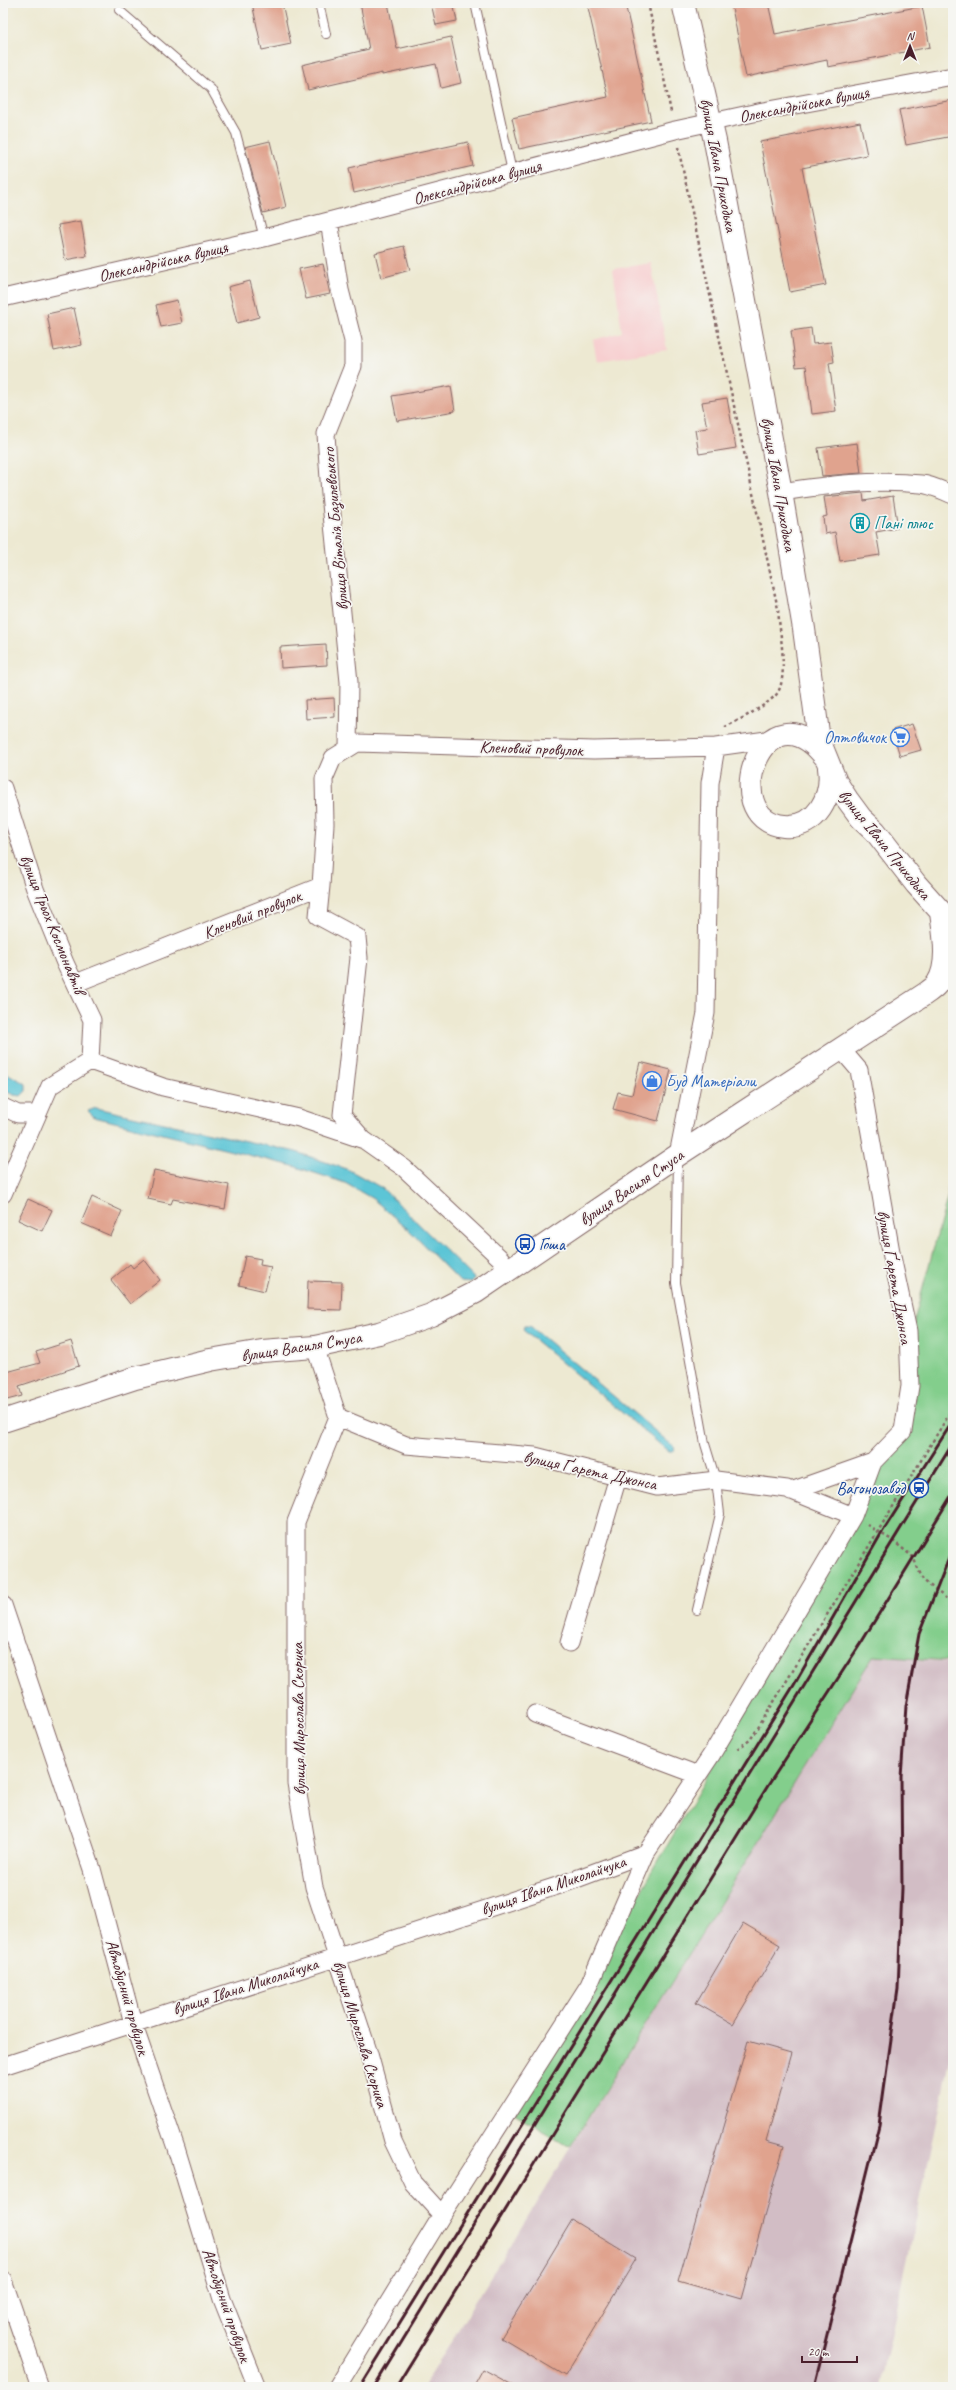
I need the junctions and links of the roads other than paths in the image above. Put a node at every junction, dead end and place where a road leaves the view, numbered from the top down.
1 (319, 3) edge
2 (475, 3) edge
3 (683, 3) edge
4 (119, 10) dead end
5 (326, 34) dead end
6 (953, 76) edge
7 (710, 122) junction
8 (512, 172) junction
9 (329, 221) junction
10 (264, 238) junction
11 (3, 298) edge
12 (781, 492) junction
13 (953, 495) edge
14 (810, 679) junction
15 (778, 737) junction
16 (716, 746) junction
17 (348, 748) junction
18 (828, 763) junction
19 (3, 788) edge
20 (816, 814) junction
21 (861, 818) junction
22 (321, 886) junction
23 (949, 914) edge
24 (76, 983) junction
25 (841, 1049) junction
26 (90, 1061) junction
27 (3, 1107) edge
28 (36, 1114) junction
29 (364, 1140) junction
30 (678, 1155) junction
31 (3, 1194) edge
32 (506, 1272) junction
33 (315, 1347) junction
34 (338, 1417) junction
35 (3, 1421) edge
36 (873, 1462) junction
37 (618, 1477) junction
38 (716, 1480) junction
39 (792, 1491) junction
40 (853, 1516) junction
41 (3, 1605) edge
42 (697, 1610) dead end
43 (569, 1643) dead end
44 (535, 1714) dead end
45 (698, 1775) junction
46 (646, 1853) junction
47 (337, 1956) junction
48 (133, 2023) junction
49 (3, 2066) edge
50 (442, 2215) junction
51 (3, 2280) edge
52 (40, 2387) edge
53 (257, 2387) edge
54 (337, 2387) edge

1 - 5 lane
2 - 8 lane
3 - 7 main road, вулиця Івана Приходька
4 - 10 lane
6 - 7 street, Олександрійська вулиця
7 - 8 street, Олександрійська вулиця
7 - 12 main road, вулиця Івана Приходька
8 - 9 street, Олександрійська вулиця
9 - 10 street, Олександрійська вулиця
9 - 17 street, вулиця Віталія Базилевського
10 - 11 street, Олександрійська вулиця
12 - 13 street
12 - 14 main road, вулиця Івана Приходька
14 - 15 main road
14 - 18 main road, вулиця Івана Приходька
15 - 16 street, Кленовий провулок
15 - 18 main road
15 - 20 main road
16 - 17 street, Кленовий провулок
16 - 30 street
17 - 22 street, Кленовий провулок
18 - 20 main road
18 - 21 main road, вулиця Івана Приходька
19 - 24 street, вулиця Трьох Космонавтів
20 - 21 main road
21 - 23 main road, вулиця Івана Приходька
22 - 24 street, Кленовий провулок
22 - 29 street
23 - 25 main road, вулиця Василя Стуса
24 - 26 street, вулиця Трьох Космонавтів
25 - 30 main road, вулиця Василя Стуса
25 - 36 street, вулиця Ґарета Джонса
26 - 28 street
26 - 29 street
27 - 28 street
28 - 31 street
29 - 32 street
30 - 32 main road, вулиця Василя Стуса
30 - 38 lane
32 - 33 main road, вулиця Василя Стуса
33 - 34 street
33 - 35 main road, вулиця Василя Стуса
34 - 37 street, вулиця Ґарета Джонса
34 - 47 street, вулиця Мирослава Скорика
36 - 39 street
36 - 40 street, вулиця Ґарета Джонса
37 - 38 street, вулиця Ґарета Джонса
37 - 43 street
38 - 39 street, вулиця Ґарета Джонса
38 - 42 lane
39 - 40 street, вулиця Ґарета Джонса
40 - 45 street
41 - 48 street, Автобусний провулок
44 - 45 street
45 - 46 street
46 - 47 street, вулиця Івана Миколайчука
46 - 50 street
47 - 48 street, вулиця Івана Миколайчука
47 - 50 street, вулиця Мирослава Скорика
48 - 49 street, вулиця Івана Миколайчука
48 - 53 street, Автобусний провулок
50 - 54 street
51 - 52 street

